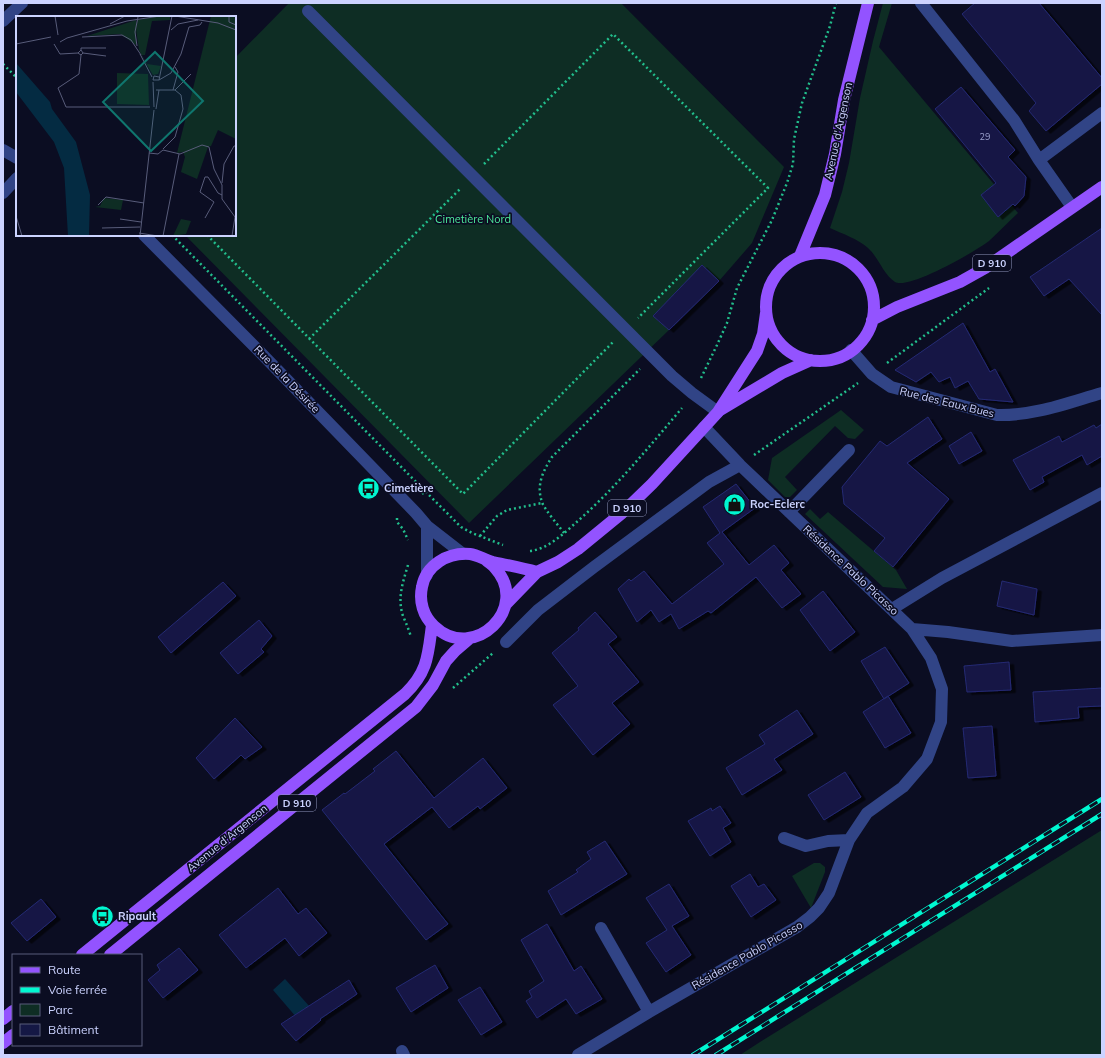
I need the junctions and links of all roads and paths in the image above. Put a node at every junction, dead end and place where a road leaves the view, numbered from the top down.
1 (22, 3) edge
2 (836, 3) edge
3 (868, 3) edge
4 (921, 3) edge
5 (308, 11) dead end
6 (3, 21) edge
7 (3, 64) edge
8 (16, 77) edge
9 (1102, 113) edge
10 (3, 150) edge
11 (16, 157) edge
12 (1039, 160) junction
13 (472, 176) junction
14 (16, 179) edge
15 (1102, 187) edge
16 (3, 193) edge
17 (1072, 207) junction
18 (145, 236) edge
19 (173, 236) edge
20 (208, 236) edge
21 (800, 256) junction
22 (992, 285) dead end
23 (766, 313) junction
24 (872, 320) junction
25 (626, 329) junction
26 (309, 339) junction
27 (851, 350) junction
28 (653, 356) junction
29 (811, 360) junction
30 (872, 374) junction
31 (1102, 392) edge
32 (692, 393) junction
33 (718, 412) junction
34 (704, 427) junction
35 (849, 450) dead end
36 (740, 465) junction
37 (425, 490) junction
38 (1102, 493) edge
39 (542, 503) junction
40 (410, 505) junction
41 (789, 512) junction
42 (427, 526) junction
43 (564, 533) junction
44 (480, 536) junction
45 (409, 541) dead end
46 (507, 546) dead end
47 (578, 549) junction
48 (528, 551) dead end
49 (463, 554) junction
50 (486, 560) junction
51 (408, 563) dead end
52 (537, 572) junction
53 (427, 574) junction
54 (506, 604) junction
55 (892, 609) junction
56 (432, 625) junction
57 (912, 629) junction
58 (1102, 635) edge
59 (469, 639) junction
60 (412, 641) dead end
61 (506, 642) joint
62 (452, 688) dead end
63 (784, 838) dead end
64 (849, 840) junction
65 (602, 928) dead end
66 (83, 954) edge
67 (111, 954) edge
68 (12, 1012) edge
69 (649, 1012) junction
70 (3, 1019) edge
71 (12, 1036) edge
72 (3, 1043) edge
73 (578, 1055) edge

1 - 6 street
2 - 32 path
3 - 21 main road, Avenue d'Argenson
4 - 12 street
5 - 13 street
7 - 8 path
9 - 12 street
10 - 11 street
12 - 17 street
13 - 25 street
13 - 25 path
13 - 26 path
14 - 16 street
15 - 17 main road, D 910
17 - 24 main road, D 910
18 - 40 street, Rue de la Désirée
19 - 37 path
20 - 26 path
21 - 23 main road
21 - 24 main road
22 - 30 path
23 - 29 main road
23 - 33 main road, D 910
24 - 27 main road
25 - 26 path
25 - 28 street
27 - 29 main road
27 - 30 street, Rue des Eaux Bues
28 - 32 street
28 - 39 path
29 - 33 main road, D 910
30 - 31 street, Rue des Eaux Bues
30 - 36 path
32 - 33 street
32 - 43 path
33 - 34 main road, D 910
34 - 36 street, Résidence Pablo Picasso
34 - 47 main road, D 910
35 - 41 street
36 - 41 street, Résidence Pablo Picasso
36 - 61 street
37 - 40 path
37 - 44 path
38 - 55 street
39 - 43 path
39 - 44 path
40 - 42 street, Rue de la Désirée
40 - 45 path
41 - 55 street, Résidence Pablo Picasso
42 - 49 street, Rue de la Désirée
42 - 53 street
43 - 47 path
43 - 48 path
44 - 46 path
47 - 52 main road, D 910
49 - 50 main road
49 - 53 main road
50 - 52 main road
50 - 54 main road
51 - 60 path
52 - 54 main road, D 910
53 - 56 main road
54 - 59 main road
55 - 57 street, Résidence Pablo Picasso
56 - 59 main road
56 - 66 main road, Avenue d'Argenson / D 910
57 - 58 street
57 - 64 street, Résidence Pablo Picasso
59 - 67 main road, Avenue d'Argenson / D 910
61 - 62 path
63 - 64 street
64 - 69 street, Résidence Pablo Picasso
65 - 69 street
68 - 70 main road
69 - 73 street, Résidence Pablo Picasso
71 - 72 main road

